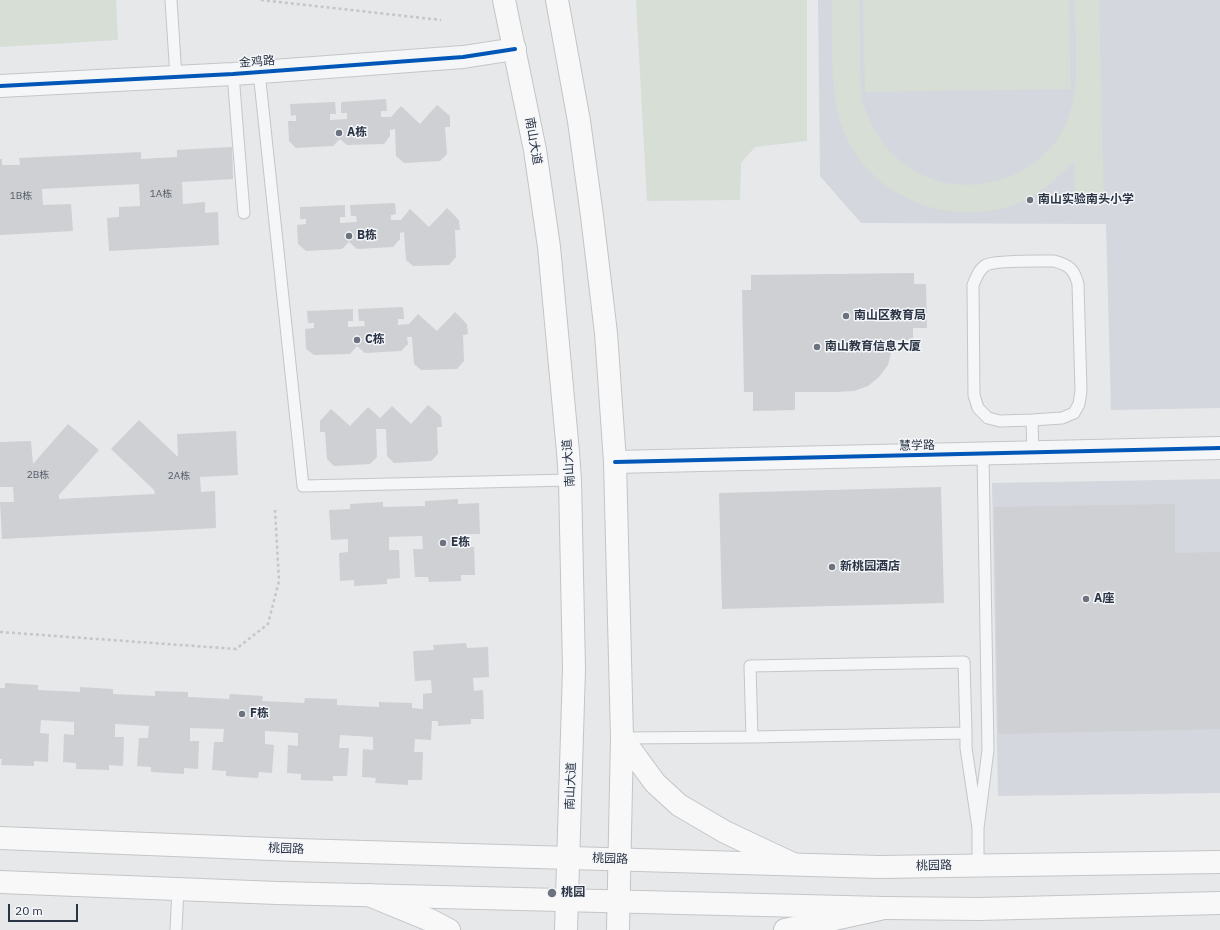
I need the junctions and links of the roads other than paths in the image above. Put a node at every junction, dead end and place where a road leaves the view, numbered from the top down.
1 (171, 0) edge
2 (504, 0) edge
3 (558, 0) edge
4 (515, 49) junction
5 (260, 72) junction
6 (233, 74) junction
7 (176, 77) junction
8 (0, 86) edge
9 (244, 213) dead end
10 (1032, 420) junction
11 (1220, 448) edge
12 (1033, 453) junction
13 (983, 454) junction
14 (615, 462) junction
15 (570, 480) junction
16 (966, 732) junction
17 (752, 737) junction
18 (622, 738) junction
19 (978, 828) junction
20 (0, 838) edge
21 (568, 858) junction
22 (619, 860) junction
23 (1220, 862) edge
24 (793, 864) junction
25 (978, 866) junction
26 (0, 882) edge
27 (178, 888) junction
28 (369, 895) junction
29 (567, 900) junction
30 (618, 902) junction
31 (1220, 903) edge
32 (884, 908) junction
33 (176, 930) edge
34 (448, 930) edge
35 (566, 930) edge
36 (618, 930) edge
37 (784, 930) edge

1 - 7 lane
2 - 4 main road, 南山大道
3 - 14 main road
4 - 5 street, 金鸡路
4 - 15 main road, 南山大道
5 - 6 street, 金鸡路
5 - 15 lane
6 - 7 street, 金鸡路
6 - 9 lane
7 - 8 street, 金鸡路
10 - 10 lane
10 - 12 lane
11 - 12 street, 慧学路
12 - 13 street, 慧学路
13 - 14 street, 慧学路
13 - 19 lane
14 - 18 main road
15 - 21 main road, 南山大道
16 - 17 lane
16 - 17 lane
16 - 19 lane
17 - 18 lane
18 - 22 main road
18 - 24 main road
19 - 25 lane
20 - 21 main road, 桃园路
21 - 22 main road, 桃园路
21 - 29 main road, 南山大道
22 - 24 main road, 桃园路
22 - 30 main road
23 - 25 main road, 桃园路
24 - 25 main road, 桃园路
26 - 27 main road
27 - 28 main road
27 - 33 lane
28 - 29 main road
28 - 34 main road
29 - 30 main road
29 - 35 main road, 南山大道
30 - 32 main road
30 - 36 main road
31 - 32 main road
32 - 37 main road

